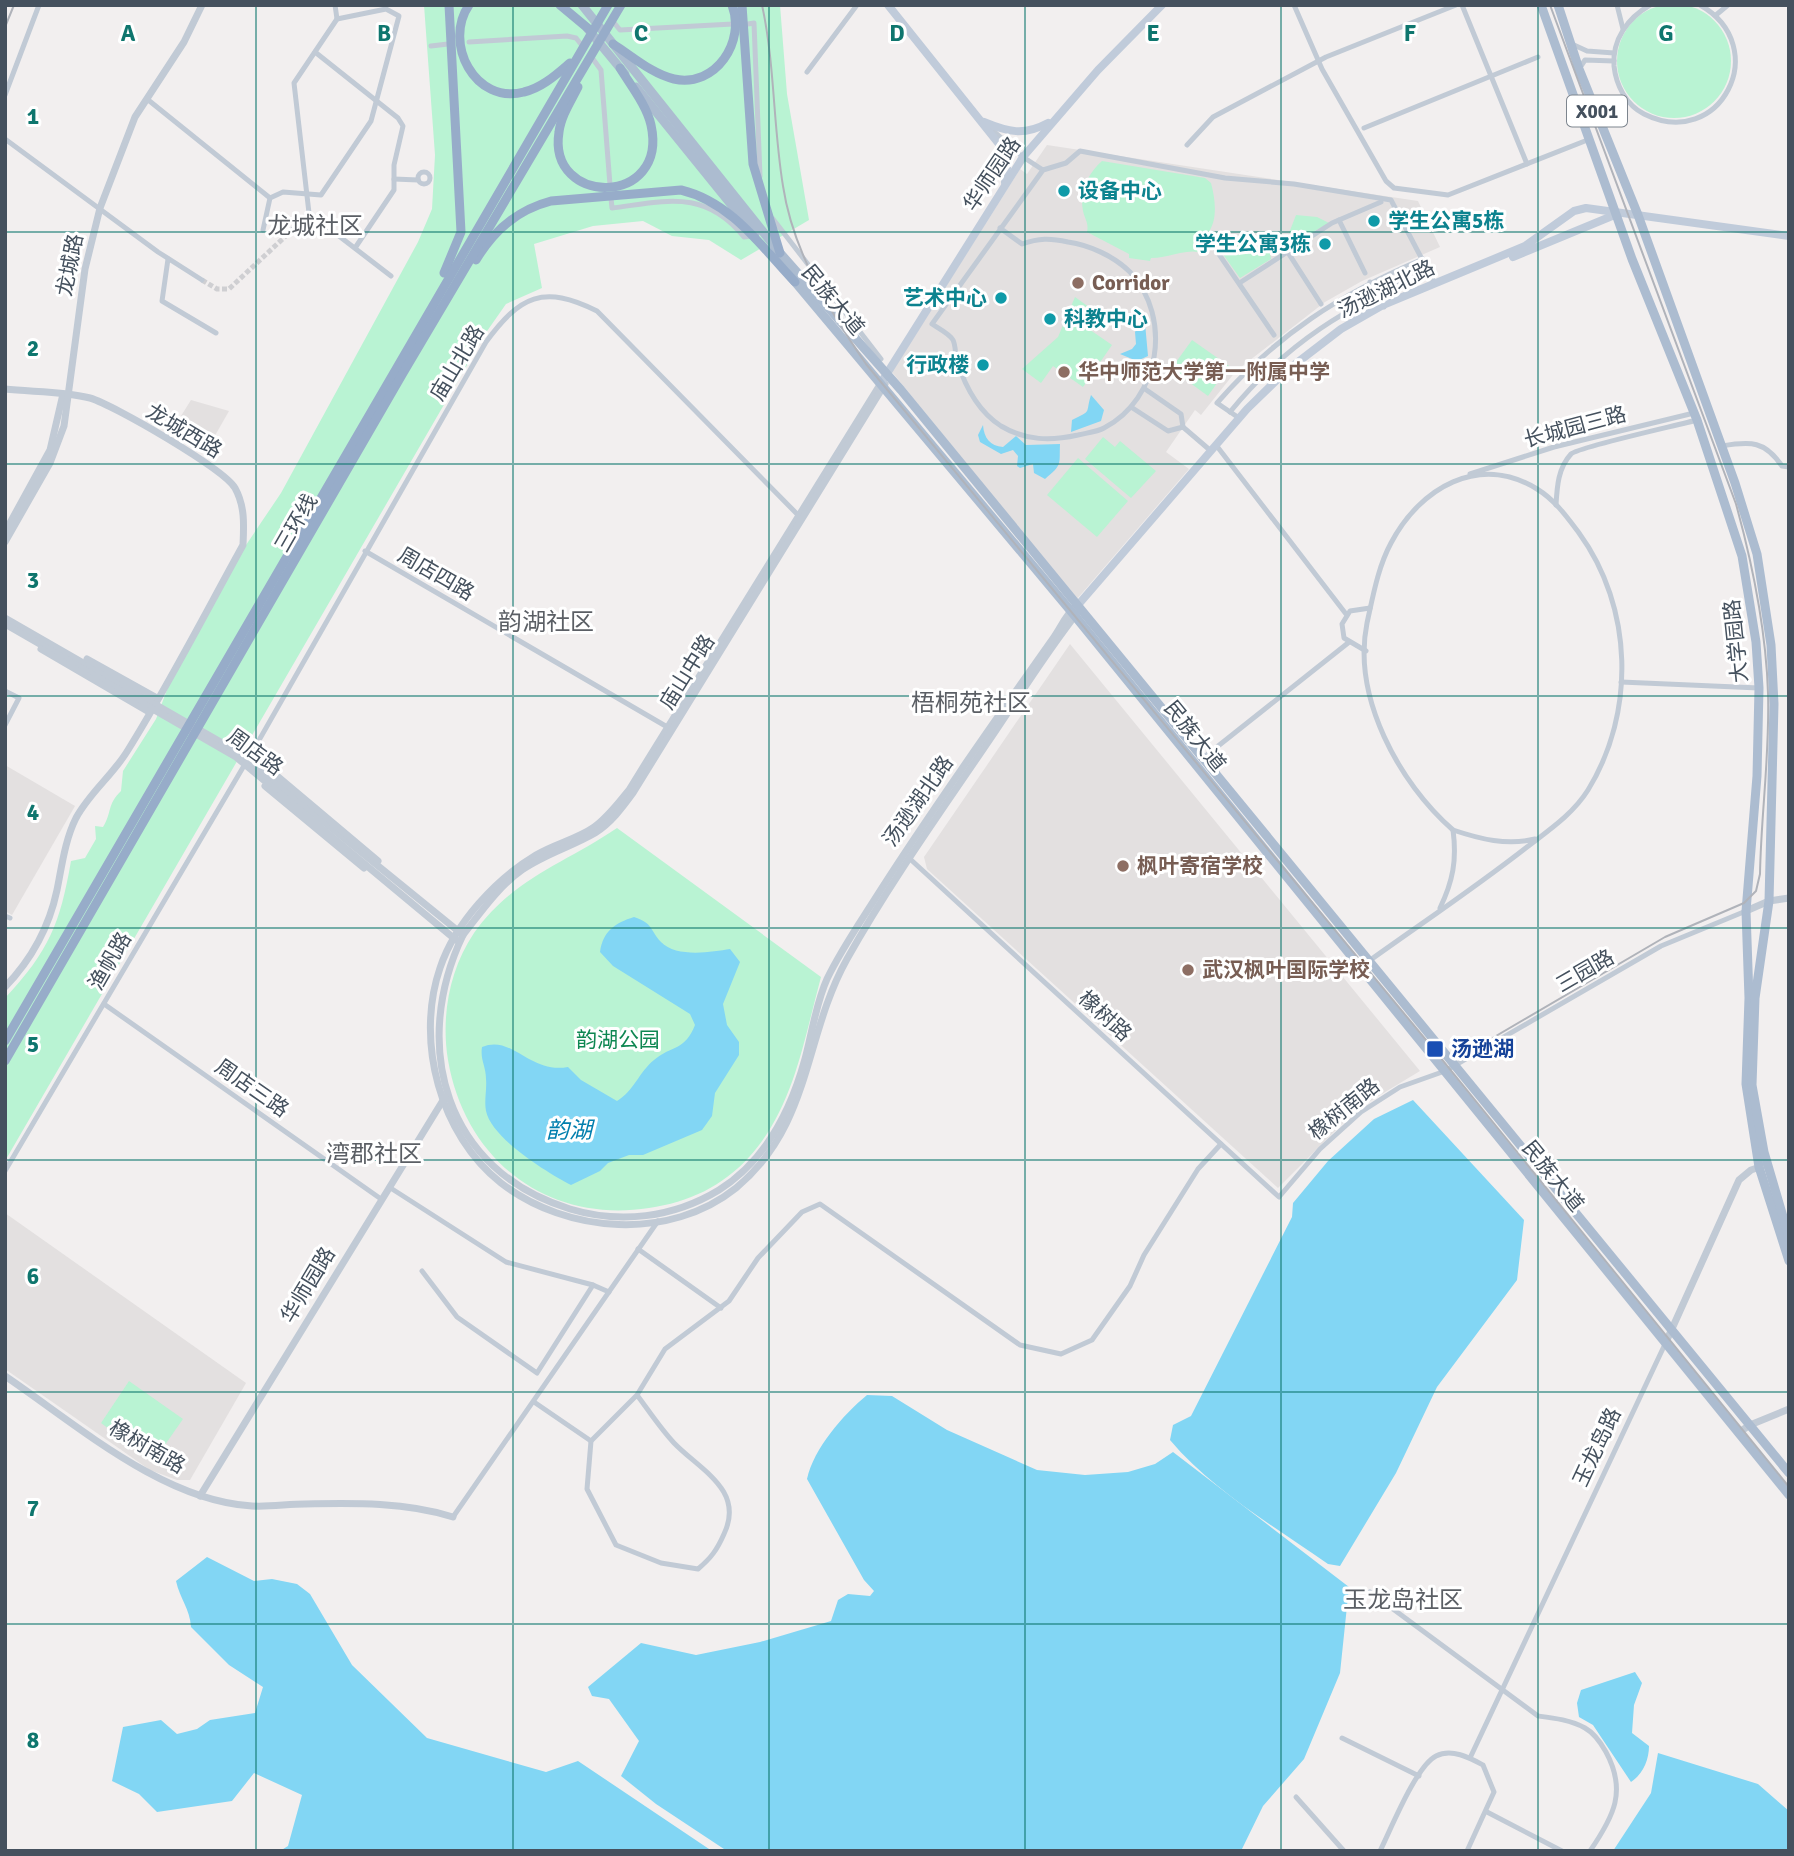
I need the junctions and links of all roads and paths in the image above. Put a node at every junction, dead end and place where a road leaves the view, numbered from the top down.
1 (39, 5) edge
2 (199, 5) edge
3 (335, 5) edge
4 (449, 5) edge
5 (469, 5) edge
6 (560, 5) edge
7 (568, 5) edge
8 (582, 5) edge
9 (601, 5) edge
10 (608, 5) edge
11 (732, 5) edge
12 (742, 5) edge
13 (857, 5) edge
14 (888, 5) edge
15 (1162, 5) edge
16 (1294, 5) edge
17 (1456, 5) edge
18 (1462, 5) edge
19 (1541, 5) edge
20 (1558, 5) edge
21 (1617, 5) edge
22 (1650, 5) edge
23 (1700, 5) edge
24 (1728, 5) edge
25 (623, 8) edge
26 (1716, 15) junction
27 (337, 19) junction
28 (733, 24) dead end
29 (748, 24) dead end
30 (1623, 29) junction
31 (590, 30) junction
32 (1569, 40) junction
33 (469, 42) dead end
34 (449, 44) dead end
35 (613, 44) junction
36 (431, 46) dead end
37 (315, 52) junction
38 (1614, 53) junction
39 (1538, 57) dead end
40 (1318, 61) junction
41 (1614, 61) junction
42 (584, 63) junction
43 (620, 68) junction
44 (1579, 69) junction
45 (807, 72) dead end
46 (1491, 76) junction
47 (578, 87) junction
48 (5, 95) edge
49 (147, 99) junction
50 (376, 101) junction
51 (984, 122) junction
52 (1051, 122) junction
53 (1364, 128) dead end
54 (5, 138) edge
55 (1590, 139) junction
56 (1187, 145) dead end
57 (1023, 157) junction
58 (1527, 164) junction
59 (1043, 170) junction
60 (394, 179) junction
61 (418, 180) dead end
62 (610, 185) dead end
63 (1004, 185) junction
64 (307, 194) junction
65 (270, 198) junction
66 (611, 198) dead end
67 (1391, 200) junction
68 (98, 207) junction
69 (309, 214) junction
70 (1617, 214) junction
71 (1638, 215) junction
72 (1339, 220) junction
73 (1000, 228) junction
74 (263, 230) dead end
75 (290, 232) tunnel mouth
76 (751, 236) junction
77 (1789, 236) edge
78 (1212, 244) dead end
79 (355, 248) junction
80 (1287, 251) junction
81 (780, 253) junction
82 (479, 255) junction
83 (168, 258) junction
84 (1423, 259) junction
85 (1429, 271) junction
86 (1365, 273) dead end
87 (391, 276) dead end
88 (202, 280) tunnel mouth
89 (795, 282) junction
90 (1241, 282) junction
91 (1370, 282) junction
92 (1436, 285) junction
93 (1377, 293) junction
94 (1321, 304) dead end
95 (1384, 307) junction
96 (422, 322) junction
97 (216, 333) dead end
98 (1274, 335) dead end
99 (881, 359) dead end
100 (403, 373) junction
101 (885, 381) junction
102 (5, 389) edge
103 (1145, 389) junction
104 (66, 395) junction
105 (1131, 407) junction
106 (1230, 412) junction
107 (1695, 417) junction
108 (1240, 419) junction
109 (1182, 427) junction
110 (1722, 446) junction
111 (1215, 449) junction
112 (1789, 467) edge
113 (1465, 475) junction
114 (1556, 505) junction
115 (801, 516) junction
116 (5, 532) edge
117 (5, 542) edge
118 (365, 551) junction
119 (1370, 608) junction
120 (1076, 610) junction
121 (1346, 614) junction
122 (5, 618) edge
123 (5, 624) edge
124 (20, 629) junction
125 (1348, 643) junction
126 (1366, 651) junction
127 (1621, 682) junction
128 (1759, 688) junction
129 (5, 691) edge
130 (157, 698) junction
131 (149, 712) junction
132 (5, 724) edge
133 (670, 729) junction
134 (251, 754) junction
135 (1199, 760) junction
136 (243, 767) junction
137 (1453, 830) junction
138 (1539, 838) junction
139 (909, 858) junction
140 (387, 878) junction
141 (1789, 898) edge
142 (1769, 901) junction
143 (1439, 911) junction
144 (1746, 911) junction
145 (458, 937) junction
146 (1369, 960) junction
147 (1360, 966) junction
148 (5, 987) edge
149 (104, 1004) junction
150 (5, 1041) edge
151 (5, 1061) edge
152 (1456, 1065) junction
153 (1445, 1071) junction
154 (446, 1097) junction
155 (1221, 1144) junction
156 (1763, 1166) junction
157 (5, 1171) edge
158 (388, 1187) junction
159 (1279, 1197) joint
160 (382, 1199) junction
161 (658, 1218) junction
162 (1789, 1237) edge
163 (638, 1249) junction
164 (1789, 1261) edge
165 (422, 1272) dead end
166 (593, 1285) junction
167 (609, 1292) junction
168 (721, 1308) junction
169 (1672, 1329) junction
170 (1666, 1342) junction
171 (5, 1376) edge
172 (637, 1395) junction
173 (534, 1402) junction
174 (1789, 1409) edge
175 (1749, 1424) junction
176 (1738, 1433) junction
177 (590, 1441) junction
178 (1789, 1473) edge
179 (1789, 1495) edge
180 (200, 1496) junction
181 (453, 1517) joint
182 (1370, 1592) dead end
183 (1501, 1691) junction
184 (1342, 1738) dead end
185 (1469, 1758) junction
186 (1419, 1776) junction
187 (1296, 1797) dead end
188 (1487, 1812) junction
189 (1343, 1851) edge
190 (1380, 1851) edge
191 (1467, 1851) edge
192 (1562, 1851) edge
193 (1590, 1851) edge

1 - 48 street
2 - 49 street, 龙城路
2 - 68 street, 龙城路
3 - 27 street
4 - 96 highway
5 - 42 highway
6 - 31 highway
7 - 31 main road, 民族大道
8 - 35 main road, 民族大道
9 - 28 street
10 - 42 highway, 三环线
11 - 35 highway
12 - 81 highway
13 - 45 street
14 - 51 main road
15 - 52 main road, 华师园路
16 - 40 street
17 - 40 street
18 - 46 street
19 - 55 main road, 大学园路 / X001
20 - 32 main road, 大学园路 / X001
21 - 30 street
22 - 30 street
23 - 26 street
24 - 26 street
25 - 42 highway, 三环线
26 - 41 street
27 - 37 street
27 - 50 street
29 - 99 street
30 - 38 street
31 - 43 main road, 民族大道
32 - 38 street
32 - 44 main road, 大学园路 / X001
33 - 62 street
34 - 36 street
35 - 81 main road, 民族大道
37 - 50 street
37 - 64 street
38 - 41 street
39 - 46 street
40 - 56 street
40 - 58 street
41 - 44 street
42 - 47 highway
42 - 96 highway, 三环线
42 - 100 highway, 三环线
43 - 47 highway
43 - 89 main road, 民族大道
44 - 71 main road, 大学园路 / X001
46 - 53 street
46 - 58 street
47 - 82 highway
49 - 65 street
49 - 68 street, 龙城路
50 - 60 street
50 - 64 street
51 - 52 main road
51 - 57 street
51 - 63 main road
52 - 57 main road, 华师园路
54 - 68 street
55 - 58 street
55 - 70 main road, 大学园路 / X001
57 - 59 street
57 - 63 main road, 华师园路
59 - 67 street
59 - 73 street
60 - 61 street
60 - 79 street
63 - 101 main road, 华师园路
64 - 65 street
64 - 69 street
65 - 74 street
66 - 76 street
67 - 72 street
67 - 84 street
68 - 83 street
68 - 104 street, 龙城路
69 - 75 street
69 - 79 street
70 - 71 main road, 汤逊湖北路
70 - 92 main road, 汤逊湖北路
70 - 92 main road, 汤逊湖北路
70 - 107 main road, 大学园路 / X001
71 - 77 main road, 汤逊湖北路
71 - 110 main road, 大学园路 / X001
72 - 80 street
72 - 86 street
73 - 103 street
73 - 105 street
76 - 82 highway
76 - 89 highway
78 - 90 street
79 - 87 street
80 - 90 street
80 - 94 street
81 - 101 main road, 民族大道
82 - 100 highway
83 - 88 street
83 - 97 street
84 - 85 street
84 - 91 street
85 - 92 street
85 - 93 street
89 - 101 main road, 民族大道
90 - 98 street
91 - 93 street
91 - 106 street
92 - 95 main road, 汤逊湖北路
93 - 95 street
93 - 106 street
95 - 108 main road, 汤逊湖北路
96 - 150 highway, 三环线
100 - 151 highway, 三环线
101 - 115 street, 庙山中路
101 - 120 main road, 民族大道
102 - 104 street, 龙城西路
103 - 105 street
103 - 109 street
104 - 116 street, 龙城路
104 - 117 street, 龙城路
104 - 130 street, 龙城西路
105 - 109 street
106 - 108 street
107 - 113 street, 长城园三路
107 - 114 street, 长城园三路
107 - 128 main road, 大学园路 / X001
108 - 111 main road, 汤逊湖北路
109 - 111 street
110 - 112 street
110 - 142 main road, 大学园路 / X001
111 - 120 main road, 汤逊湖北路
111 - 121 street
113 - 114 street
113 - 119 street, 长城园三路
114 - 127 street
115 - 118 street, 庙山北路
115 - 133 street, 庙山中路
118 - 133 street, 周店四路
118 - 134 street, 庙山北路
119 - 121 street
119 - 126 street, 长城园三路
120 - 135 main road, 民族大道
120 - 139 street, 汤逊湖北路
120 - 161 street, 汤逊湖北路
121 - 125 street
122 - 124 street, 周店路
123 - 124 street, 周店路
124 - 130 street
124 - 131 street
124 - 140 street, 周店路
125 - 126 street
125 - 135 street
126 - 137 street, 长城园三路
127 - 128 street
127 - 138 street
128 - 144 main road, 大学园路 / X001
129 - 132 street
130 - 131 street, 龙城西路
131 - 148 street, 龙城西路
133 - 145 street, 庙山中路
134 - 136 street, 庙山北路
134 - 140 street
135 - 146 main road, 民族大道
135 - 147 main road, 民族大道
136 - 140 street
136 - 149 street, 渔帆路
137 - 138 street
137 - 143 street
138 - 143 street
139 - 155 street, 橡树路
139 - 161 street, 汤逊湖北路
140 - 145 street, 周店路
141 - 142 street
142 - 144 street
142 - 156 main road, 大学园路 / X001
143 - 146 street
144 - 152 street, 三园路
144 - 156 main road, 大学园路 / X001
145 - 154 street, 汤逊湖北路
146 - 147 street
146 - 152 main road, 民族大道
147 - 153 main road, 民族大道
149 - 157 street, 渔帆路
149 - 160 street, 周店三路
152 - 153 street, 三园路
152 - 169 main road, 民族大道
153 - 159 street, 橡树南路
153 - 170 main road, 民族大道
154 - 158 street, 华师园路
154 - 161 street, 汤逊湖北路
155 - 159 street, 橡树路
155 - 168 street
156 - 162 main road, 大学园路 / X001
156 - 164 main road, 大学园路 / X001
156 - 169 street, 玉龙岛路
158 - 160 street, 华师园路
158 - 166 street
160 - 180 street, 华师园路
161 - 163 street
163 - 167 street
163 - 168 street
165 - 166 street
166 - 167 street
167 - 173 street
168 - 172 street
169 - 170 street, 玉龙岛路
169 - 175 main road, 民族大道
170 - 176 main road, 民族大道
170 - 183 street, 玉龙岛路
171 - 180 street, 橡树南路
172 - 177 street
172 - 177 street
173 - 177 street
173 - 181 street
174 - 175 street
175 - 176 street
175 - 178 main road, 民族大道
176 - 179 main road, 民族大道
180 - 181 street, 橡树南路
182 - 183 street
183 - 185 street, 玉龙岛路
183 - 193 street
184 - 186 street
185 - 186 street
185 - 188 street
186 - 190 street
187 - 189 street
188 - 191 street
188 - 192 street

